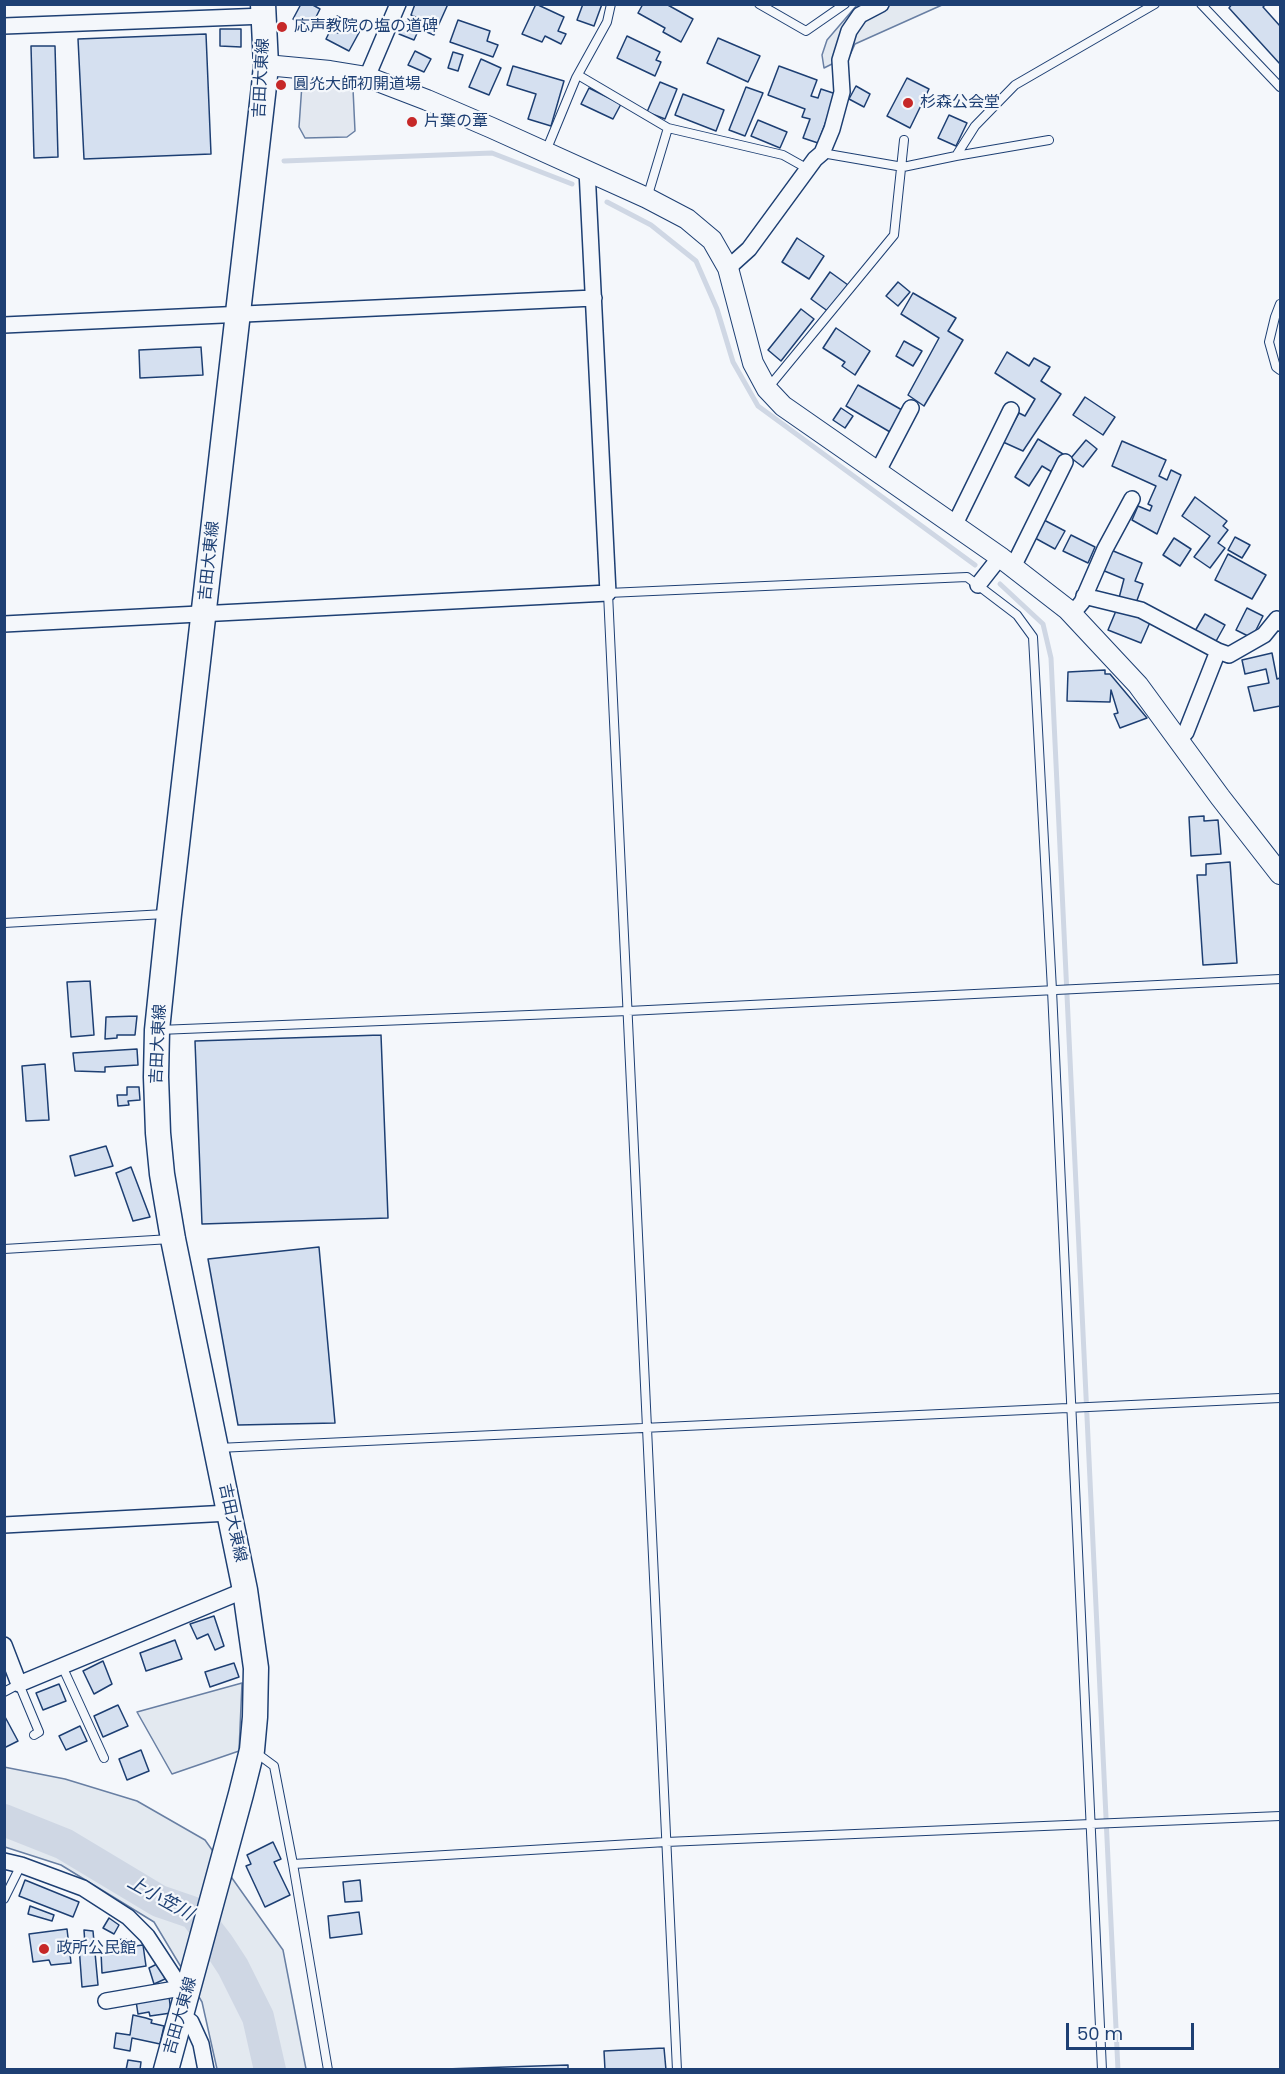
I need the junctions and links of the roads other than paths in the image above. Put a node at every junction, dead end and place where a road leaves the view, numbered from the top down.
1 (398, 4) edge
2 (611, 4) edge
3 (759, 4) edge
4 (845, 4) edge
5 (881, 4) edge
6 (1155, 4) edge
7 (1201, 4) edge
8 (264, 10) edge
9 (4, 26) edge
10 (266, 65) junction
11 (578, 75) junction
12 (367, 77) junction
13 (1281, 87) edge
14 (668, 128) junction
15 (904, 140) dead end
16 (1049, 140) dead end
17 (545, 152) junction
18 (822, 153) junction
19 (956, 156) junction
20 (901, 167) junction
21 (808, 169) junction
22 (587, 170) junction
23 (646, 198) junction
24 (728, 268) junction
25 (594, 298) junction
26 (1281, 304) edge
27 (238, 313) junction
28 (4, 325) edge
29 (1281, 370) edge
30 (767, 389) junction
31 (911, 408) dead end
32 (1011, 410) dead end
33 (1065, 462) dead end
34 (878, 471) junction
35 (1132, 499) dead end
36 (954, 526) junction
37 (1006, 562) junction
38 (978, 585) junction
39 (608, 593) junction
40 (1084, 596) junction
41 (1072, 614) junction
42 (204, 615) junction
43 (1281, 623) edge
44 (4, 624) edge
45 (1218, 651) junction
46 (1179, 740) junction
47 (1281, 874) edge
48 (169, 914) junction
49 (4, 923) edge
50 (1281, 978) edge
51 (1055, 990) junction
52 (628, 1011) junction
53 (157, 1030) junction
54 (173, 1239) junction
55 (4, 1249) edge
56 (1281, 1398) edge
57 (1074, 1408) junction
58 (646, 1427) junction
59 (217, 1449) junction
60 (229, 1513) junction
61 (4, 1525) edge
62 (245, 1590) junction
63 (4, 1645) edge
64 (62, 1666) junction
65 (19, 1684) junction
66 (4, 1692) edge
67 (34, 1736) dead end
68 (252, 1750) junction
69 (104, 1758) dead end
70 (1281, 1816) edge
71 (1094, 1824) junction
72 (666, 1842) junction
73 (4, 1861) edge
74 (293, 1864) junction
75 (21, 1865) junction
76 (4, 1899) edge
77 (185, 1997) junction
78 (106, 2001) dead end
79 (166, 2070) edge
80 (206, 2070) edge
81 (328, 2070) edge
82 (677, 2070) edge
83 (1102, 2070) edge

1 - 12 street
2 - 11 lane
3 - 4 lane
5 - 18 street
6 - 19 lane
7 - 13 lane
8 - 9 street
8 - 10 main road, 吉田大東線
10 - 12 street
10 - 27 main road, 吉田大東線
11 - 14 lane
11 - 17 lane
12 - 17 street
14 - 21 lane
14 - 23 lane
15 - 20 lane
16 - 19 lane
17 - 22 street
18 - 20 lane
18 - 21 street
19 - 20 lane
20 - 30 lane
21 - 24 street
22 - 23 street
22 - 25 street
23 - 24 street
24 - 30 street
25 - 27 street
25 - 39 street
26 - 29 lane
27 - 28 street
27 - 42 main road, 吉田大東線
30 - 34 street
31 - 34 street
32 - 36 street
33 - 37 street
34 - 36 street
35 - 40 street
36 - 37 street
37 - 38 street
37 - 41 street
38 - 39 lane
38 - 51 lane
39 - 42 street
39 - 52 lane
40 - 41 street
40 - 45 street
41 - 46 street
42 - 44 street
42 - 48 main road, 吉田大東線
43 - 45 street
45 - 46 street
46 - 47 street
48 - 49 lane
48 - 53 main road, 吉田大東線
50 - 51 lane
51 - 52 lane
51 - 57 lane
52 - 53 lane
52 - 58 lane
53 - 54 main road, 吉田大東線
54 - 55 lane
54 - 59 main road, 吉田大東線
56 - 57 lane
57 - 58 lane
57 - 71 lane
58 - 59 lane
58 - 72 lane
59 - 60 main road, 吉田大東線
60 - 61 street
60 - 62 main road, 吉田大東線
62 - 64 street
62 - 68 main road, 吉田大東線
63 - 65 street
64 - 65 street
64 - 69 lane
65 - 66 lane
65 - 67 lane
68 - 74 lane
68 - 77 main road, 吉田大東線
70 - 71 lane
71 - 72 lane
71 - 83 lane
72 - 74 lane
72 - 82 lane
73 - 75 street
74 - 81 lane
75 - 76 lane
75 - 77 street
77 - 78 street
77 - 79 main road, 吉田大東線
77 - 80 street

